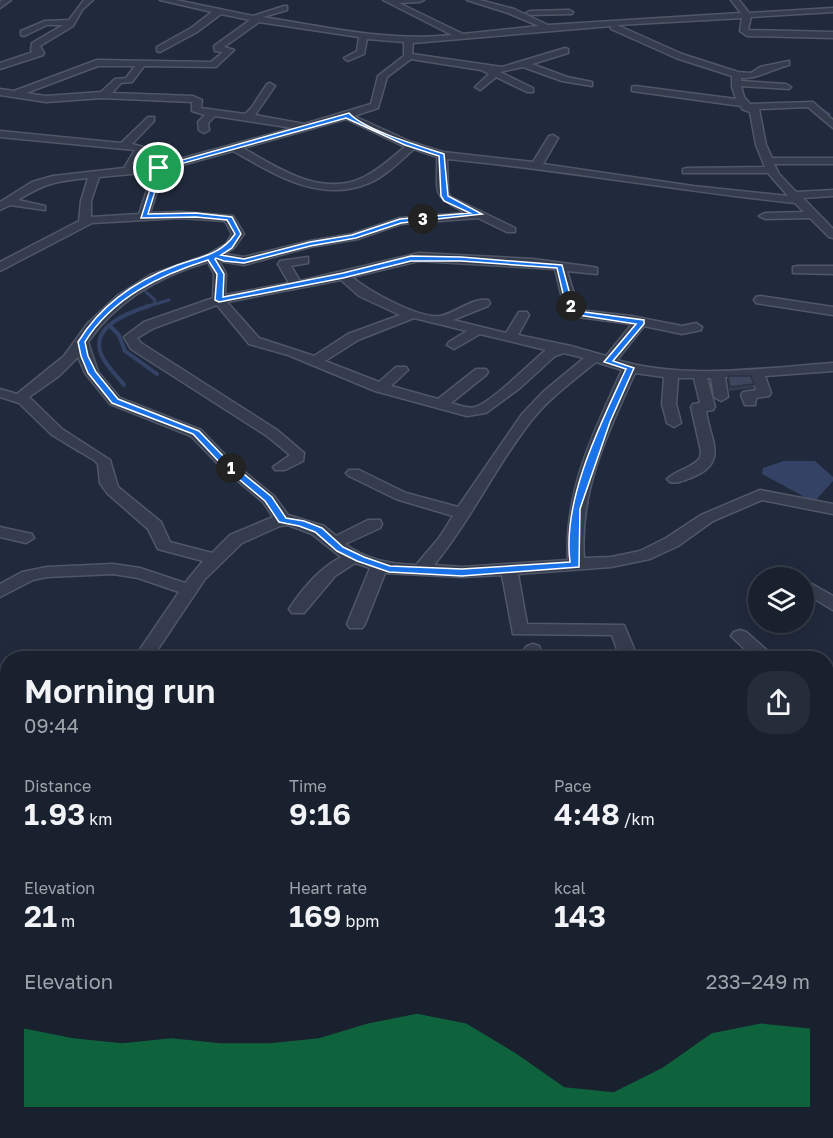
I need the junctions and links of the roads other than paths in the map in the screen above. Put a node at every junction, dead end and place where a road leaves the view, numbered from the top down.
1 (7, 0) edge
2 (89, 0) edge
3 (164, 0) edge
4 (388, 0) edge
5 (420, 0) edge
6 (471, 0) edge
7 (735, 0) edge
8 (561, 2) dead end
9 (721, 3) dead end
10 (0, 6) edge
11 (284, 9) dead end
12 (833, 10) edge
13 (218, 12) junction
14 (569, 12) junction
15 (530, 13) dead end
16 (747, 15) junction
17 (724, 17) junction
18 (255, 19) junction
19 (71, 22) junction
20 (610, 25) junction
21 (300, 26) junction
22 (585, 26) junction
23 (550, 27) junction
24 (293, 32) dead end
25 (24, 33) dead end
26 (363, 35) junction
27 (833, 35) edge
28 (461, 36) junction
29 (409, 40) junction
30 (160, 49) dead end
31 (562, 55) dead end
32 (409, 56) junction
33 (348, 58) dead end
34 (723, 58) dead end
35 (0, 59) edge
36 (142, 63) junction
37 (786, 63) dead end
38 (523, 64) junction
39 (703, 64) junction
40 (6, 66) edge
41 (476, 66) junction
42 (494, 74) junction
43 (737, 79) junction
44 (590, 84) dead end
45 (270, 86) dead end
46 (480, 87) dead end
47 (786, 87) dead end
48 (141, 89) dead end
49 (635, 89) dead end
50 (530, 90) dead end
51 (0, 92) edge
52 (15, 94) junction
53 (104, 95) junction
54 (128, 96) junction
55 (744, 105) junction
56 (213, 113) junction
57 (349, 115) junction
58 (248, 117) junction
59 (151, 119) dead end
60 (833, 125) edge
61 (303, 127) junction
62 (52, 130) dead end
63 (204, 130) dead end
64 (0, 134) edge
65 (37, 138) junction
66 (553, 138) dead end
67 (232, 146) junction
68 (413, 146) junction
69 (123, 147) junction
70 (442, 155) junction
71 (831, 164) edge
72 (536, 166) junction
73 (769, 166) junction
74 (159, 168) junction
75 (128, 170) junction
76 (687, 171) dead end
77 (95, 172) junction
78 (0, 193) edge
79 (833, 193) edge
80 (19, 195) junction
81 (797, 198) junction
82 (4, 204) edge
83 (41, 208) dead end
84 (478, 214) junction
85 (816, 215) junction
86 (144, 216) junction
87 (765, 216) dead end
88 (85, 222) junction
89 (511, 230) dead end
90 (833, 235) edge
91 (213, 256) junction
92 (304, 260) dead end
93 (560, 266) junction
94 (0, 267) edge
95 (797, 270) dead end
96 (833, 270) edge
97 (593, 271) dead end
98 (343, 276) junction
99 (297, 285) junction
100 (219, 300) junction
101 (760, 300) dead end
102 (484, 303) dead end
103 (833, 311) edge
104 (413, 314) junction
105 (523, 315) dead end
106 (441, 320) junction
107 (641, 322) junction
108 (696, 327) dead end
109 (479, 329) junction
110 (511, 336) junction
111 (81, 342) junction
112 (454, 345) dead end
113 (562, 350) junction
114 (592, 357) junction
115 (314, 362) junction
116 (608, 362) junction
117 (833, 367) edge
118 (630, 368) junction
119 (401, 370) dead end
120 (481, 372) dead end
121 (757, 373) junction
122 (671, 374) junction
123 (698, 374) junction
124 (717, 374) junction
125 (380, 388) junction
126 (0, 393) edge
127 (20, 398) junction
128 (722, 398) dead end
129 (750, 402) dead end
130 (439, 406) junction
131 (674, 423) dead end
132 (280, 466) dead end
133 (354, 472) dead end
134 (675, 479) dead end
135 (833, 509) edge
136 (461, 513) junction
137 (283, 520) junction
138 (374, 524) dead end
139 (0, 532) edge
140 (26, 538) dead end
141 (334, 543) junction
142 (354, 557) junction
143 (215, 559) junction
144 (576, 564) junction
145 (380, 566) junction
146 (509, 569) junction
147 (420, 571) junction
148 (189, 590) junction
149 (0, 591) edge
150 (814, 591) edge
151 (833, 604) edge
152 (298, 609) dead end
153 (356, 624) dead end
154 (740, 636) dead end
155 (148, 651) edge
156 (626, 651) edge
157 (757, 651) edge

1 - 10 street
2 - 19 street
3 - 13 street
4 - 5 street
4 - 28 street
6 - 23 street
7 - 16 street
8 - 14 street
9 - 17 street
11 - 18 street
12 - 16 street
13 - 18 street
13 - 30 street
14 - 15 street
14 - 22 street
16 - 17 street
16 - 27 street
17 - 20 street
18 - 21 street
18 - 36 street
19 - 25 street
19 - 40 street
20 - 22 street
20 - 39 street
21 - 24 street
21 - 26 street
22 - 23 street
23 - 28 street
26 - 29 street
26 - 33 street
28 - 29 street
29 - 32 street
31 - 38 street
32 - 41 street
32 - 57 street
34 - 39 street
35 - 40 street
36 - 52 street
36 - 53 street
37 - 43 street
38 - 41 street
38 - 44 street
39 - 43 street
41 - 42 street
42 - 46 street
42 - 50 street
43 - 47 street
43 - 55 street
45 - 58 street
48 - 54 street
49 - 55 street
51 - 52 street
52 - 53 street
53 - 54 street
54 - 56 street
55 - 60 street
55 - 73 street
56 - 58 street
56 - 63 street
57 - 61 street
57 - 68 street
58 - 61 street
59 - 69 street
61 - 67 street
62 - 65 street
64 - 65 street
65 - 69 street
66 - 72 street
67 - 68 street
67 - 74 street
68 - 70 street
69 - 75 street
70 - 72 street
70 - 84 street
71 - 73 street
72 - 81 street
73 - 76 street
73 - 81 street
74 - 75 street
74 - 86 street
75 - 77 street
77 - 80 street
77 - 88 street
78 - 80 street
79 - 81 street
80 - 82 street
81 - 85 street
82 - 83 street
84 - 89 street
84 - 91 street
85 - 87 street
85 - 90 street
86 - 88 street
86 - 91 street
88 - 94 street
91 - 100 street
91 - 111 street
92 - 99 street
93 - 97 street
93 - 98 street
93 - 107 street
95 - 96 street
98 - 99 street
98 - 104 street
99 - 100 street
100 - 115 street
100 - 132 street
101 - 103 street
102 - 106 street
104 - 106 street
104 - 115 street
105 - 110 street
106 - 109 street
107 - 108 street
107 - 116 street
109 - 110 street
109 - 112 street
110 - 113 street
111 - 127 street
111 - 137 street
113 - 114 street
113 - 130 street
114 - 116 street
114 - 136 street
115 - 125 street
116 - 118 street
117 - 121 street
118 - 122 street
118 - 144 street
119 - 125 street
120 - 130 street
121 - 124 street
121 - 129 street
122 - 123 street
122 - 131 street
123 - 124 street
123 - 134 street
124 - 128 street
125 - 130 street
126 - 127 street
127 - 143 street
133 - 136 street
135 - 144 street
136 - 147 street
137 - 141 street
137 - 143 street
138 - 141 street
139 - 140 street
141 - 142 street
142 - 145 street
142 - 152 street
143 - 148 street
144 - 146 street
145 - 147 street
145 - 153 street
146 - 147 street
146 - 156 street
148 - 149 street
148 - 155 street
150 - 151 street
154 - 157 street

